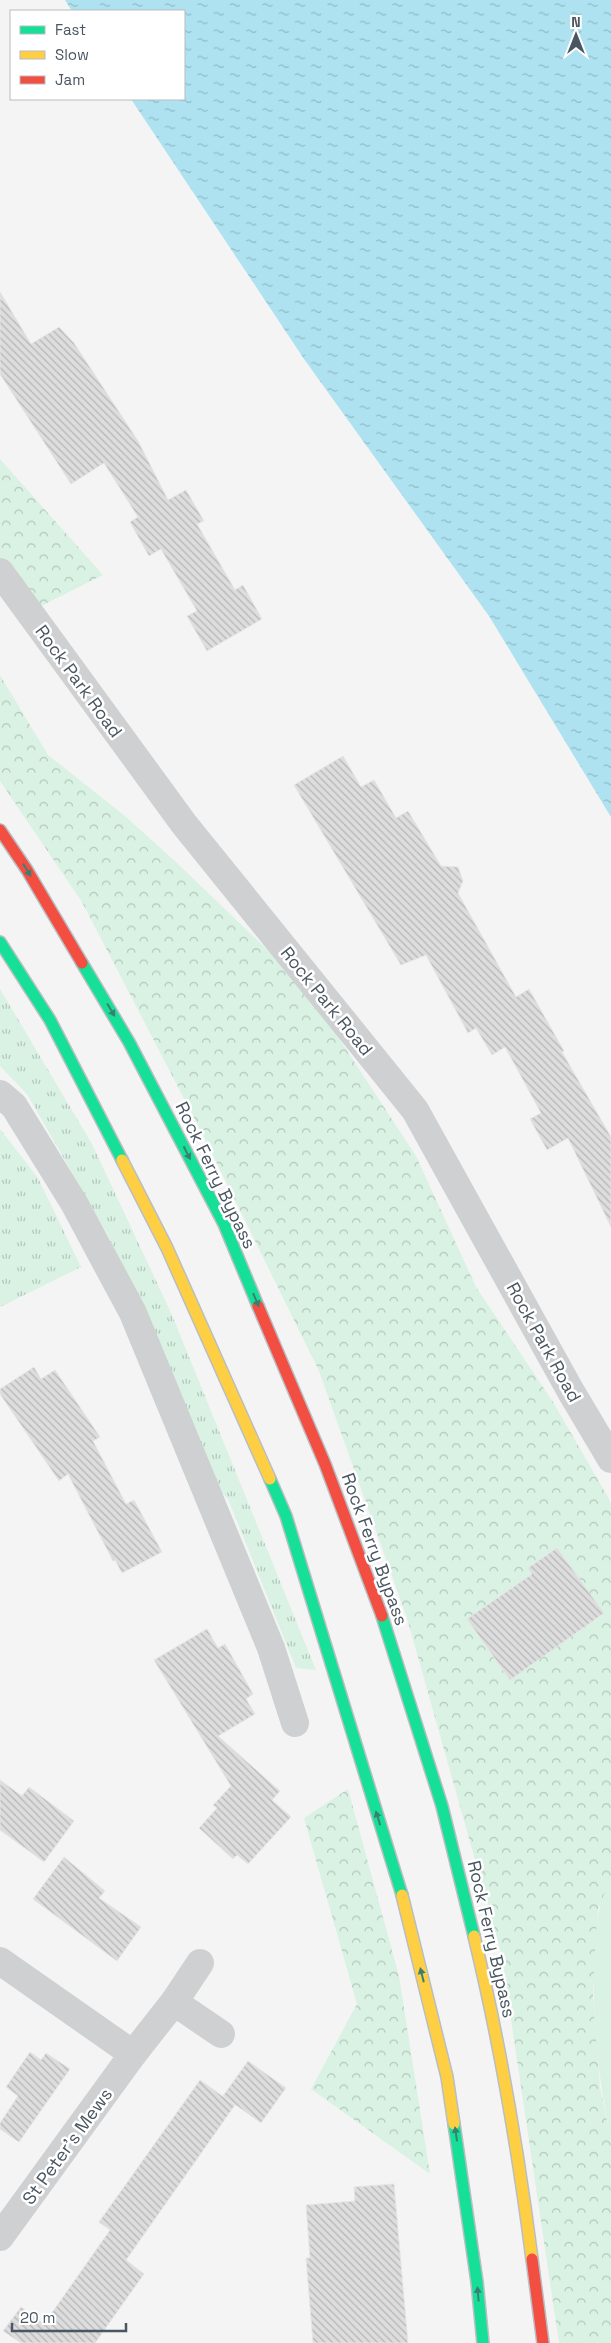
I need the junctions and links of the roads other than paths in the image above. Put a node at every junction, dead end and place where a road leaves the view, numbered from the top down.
1 (0, 572) edge
2 (0, 830) edge
3 (0, 942) edge
4 (0, 1094) edge
5 (611, 1459) edge
6 (295, 1723) dead end
7 (0, 1961) edge
8 (200, 1963) dead end
9 (174, 2002) junction
10 (221, 2034) dead end
11 (133, 2054) junction
12 (0, 2238) edge
13 (483, 2343) edge
14 (542, 2343) edge

1 - 5 street, Rock Park Road
2 -> 14 highway, Rock Ferry Bypass
13 -> 3 highway
4 - 6 street
7 - 11 street
8 - 9 street, St Peter's Mews
9 - 10 street
9 - 11 street, St Peter's Mews
11 - 12 street, St Peter's Mews

